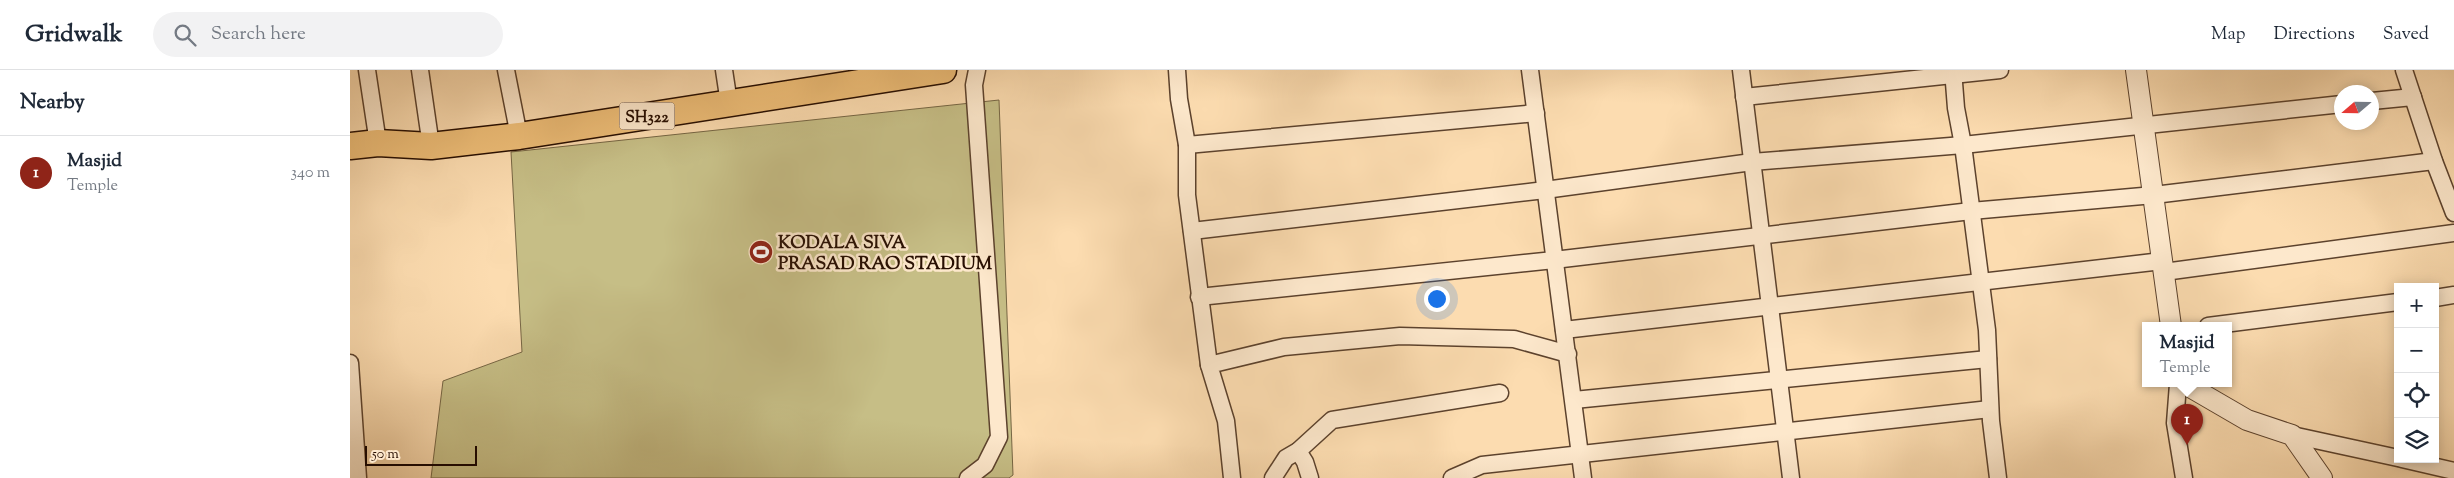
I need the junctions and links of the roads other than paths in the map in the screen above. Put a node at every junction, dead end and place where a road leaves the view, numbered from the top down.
1 (368, 70) edge
2 (420, 70) edge
3 (506, 70) edge
4 (724, 70) edge
5 (943, 70) edge
6 (977, 70) edge
7 (1177, 70) edge
8 (1530, 70) edge
9 (1741, 70) edge
10 (2000, 70) edge
11 (2136, 70) edge
12 (2404, 70) edge
13 (912, 72) edge
14 (1953, 72) edge
15 (839, 78) edge
16 (1744, 97) junction
17 (2413, 97) junction
18 (2379, 100) edge
19 (729, 103) junction
20 (2334, 105) edge
21 (1536, 113) junction
22 (2145, 125) junction
23 (519, 136) junction
24 (378, 144) junction
25 (1187, 145) junction
26 (1963, 145) junction
27 (350, 146) edge
28 (432, 146) junction
29 (2434, 161) junction
30 (1752, 162) junction
31 (1545, 190) junction
32 (2154, 195) junction
33 (1971, 211) junction
34 (2454, 213) edge
35 (1192, 231) junction
36 (2454, 233) edge
37 (1761, 235) junction
38 (1554, 260) junction
39 (2163, 267) junction
40 (1980, 280) junction
41 (2454, 295) edge
42 (1199, 297) junction
43 (2439, 297) edge
44 (2394, 303) edge
45 (1770, 308) junction
46 (2170, 322) edge
47 (2232, 323) edge
48 (1564, 330) junction
49 (1568, 354) junction
50 (1988, 359) junction
51 (350, 363) edge
52 (1209, 365) junction
53 (1779, 381) junction
54 (2178, 387) edge
55 (2190, 387) edge
56 (1500, 393) dead end
57 (1574, 400) junction
58 (1990, 408) junction
59 (1785, 433) junction
60 (2292, 435) junction
61 (1298, 451) junction
62 (1581, 453) junction
63 (2394, 457) edge
64 (2419, 463) edge
65 (2454, 471) edge
66 (358, 478) edge
67 (968, 478) edge
68 (1232, 478) edge
69 (1273, 478) edge
70 (1310, 478) edge
71 (1452, 478) edge
72 (1583, 478) edge
73 (1791, 478) edge
74 (1998, 478) edge
75 (2184, 478) edge
76 (2322, 478) edge

1 - 24 street
2 - 28 street
3 - 23 street
4 - 19 street
5 - 13 main road, SH322
6 - 67 street
7 - 25 street
8 - 21 street
9 - 16 street
10 - 14 street
11 - 22 street
12 - 17 street
13 - 15 main road, SH322
14 - 16 street
14 - 26 street
15 - 19 main road, SH322
16 - 30 street
17 - 18 street
17 - 29 street
19 - 23 main road, SH322
20 - 22 street
21 - 25 street
21 - 31 street
22 - 26 street
22 - 32 street
23 - 28 main road, SH322
24 - 27 main road, SH322
24 - 28 main road, SH322
25 - 35 street
26 - 30 street
26 - 33 street
29 - 32 street
29 - 34 street
30 - 31 street
30 - 37 street
31 - 35 street
31 - 38 street
32 - 33 street
32 - 39 street
33 - 37 street
33 - 40 street
35 - 42 street
36 - 39 street
37 - 38 street
37 - 45 street
38 - 42 street
38 - 48 street
39 - 40 street
39 - 46 street
40 - 45 street
40 - 50 street
41 - 43 street
42 - 52 street
44 - 47 street
45 - 48 street
45 - 53 street
48 - 49 street
49 - 52 street
49 - 57 street
50 - 53 street
50 - 58 street
51 - 66 street
52 - 68 street
53 - 57 street
53 - 59 street
54 - 75 street
55 - 60 street
56 - 61 street
57 - 62 street
58 - 59 street
58 - 74 street
59 - 62 street
59 - 73 street
60 - 63 street
60 - 76 street
61 - 69 street
61 - 70 street
62 - 71 street
62 - 72 street
64 - 65 street

